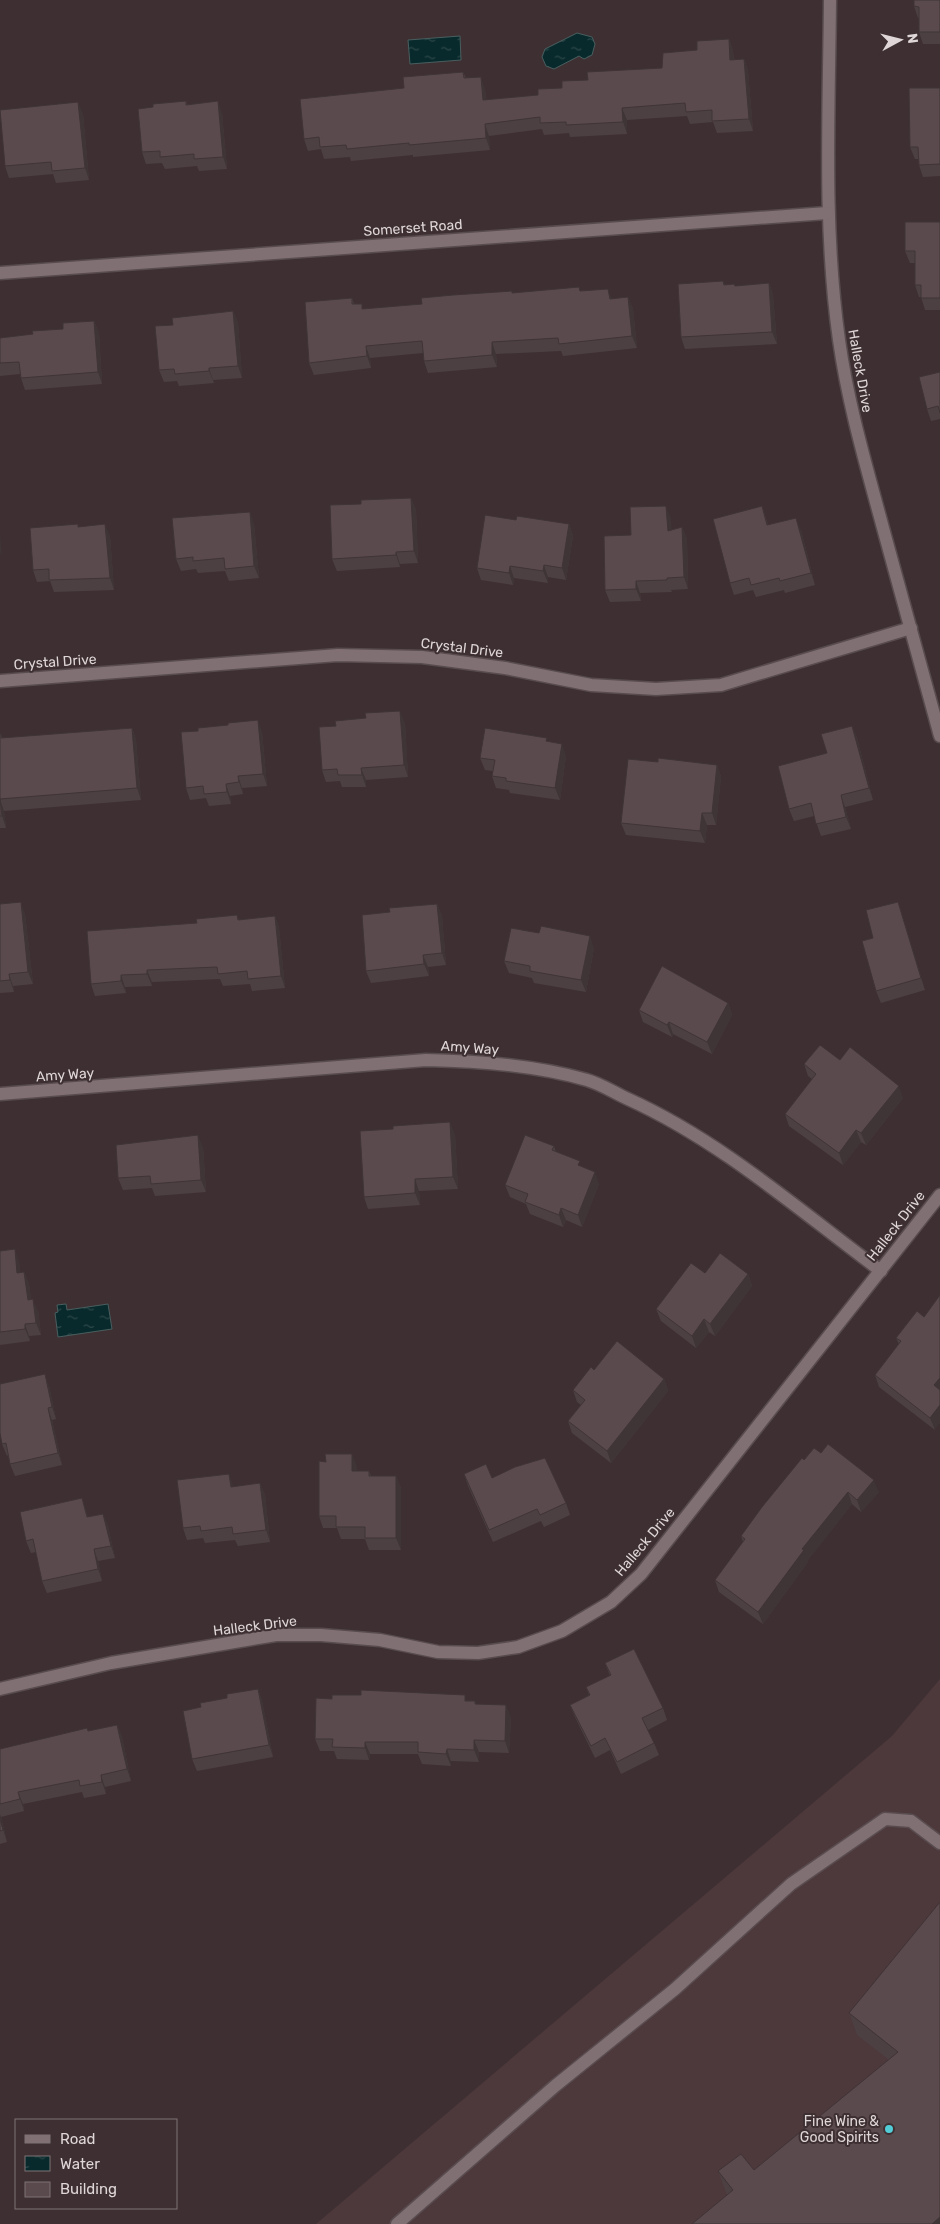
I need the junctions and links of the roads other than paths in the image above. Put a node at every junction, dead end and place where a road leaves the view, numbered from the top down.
1 (830, 0) edge
2 (828, 214) junction
3 (0, 273) edge
4 (910, 628) junction
5 (0, 681) edge
6 (940, 736) edge
7 (0, 1094) edge
8 (940, 1195) edge
9 (880, 1271) junction
10 (0, 1689) edge
11 (940, 1843) edge
12 (397, 2224) edge

1 - 2 street, Halleck Drive
2 - 3 street, Somerset Road
2 - 4 street, Halleck Drive
4 - 5 street, Crystal Drive
4 - 6 street, Halleck Drive
7 - 9 street, Amy Way
8 - 9 street, Halleck Drive
9 - 10 street, Halleck Drive
11 - 12 street

